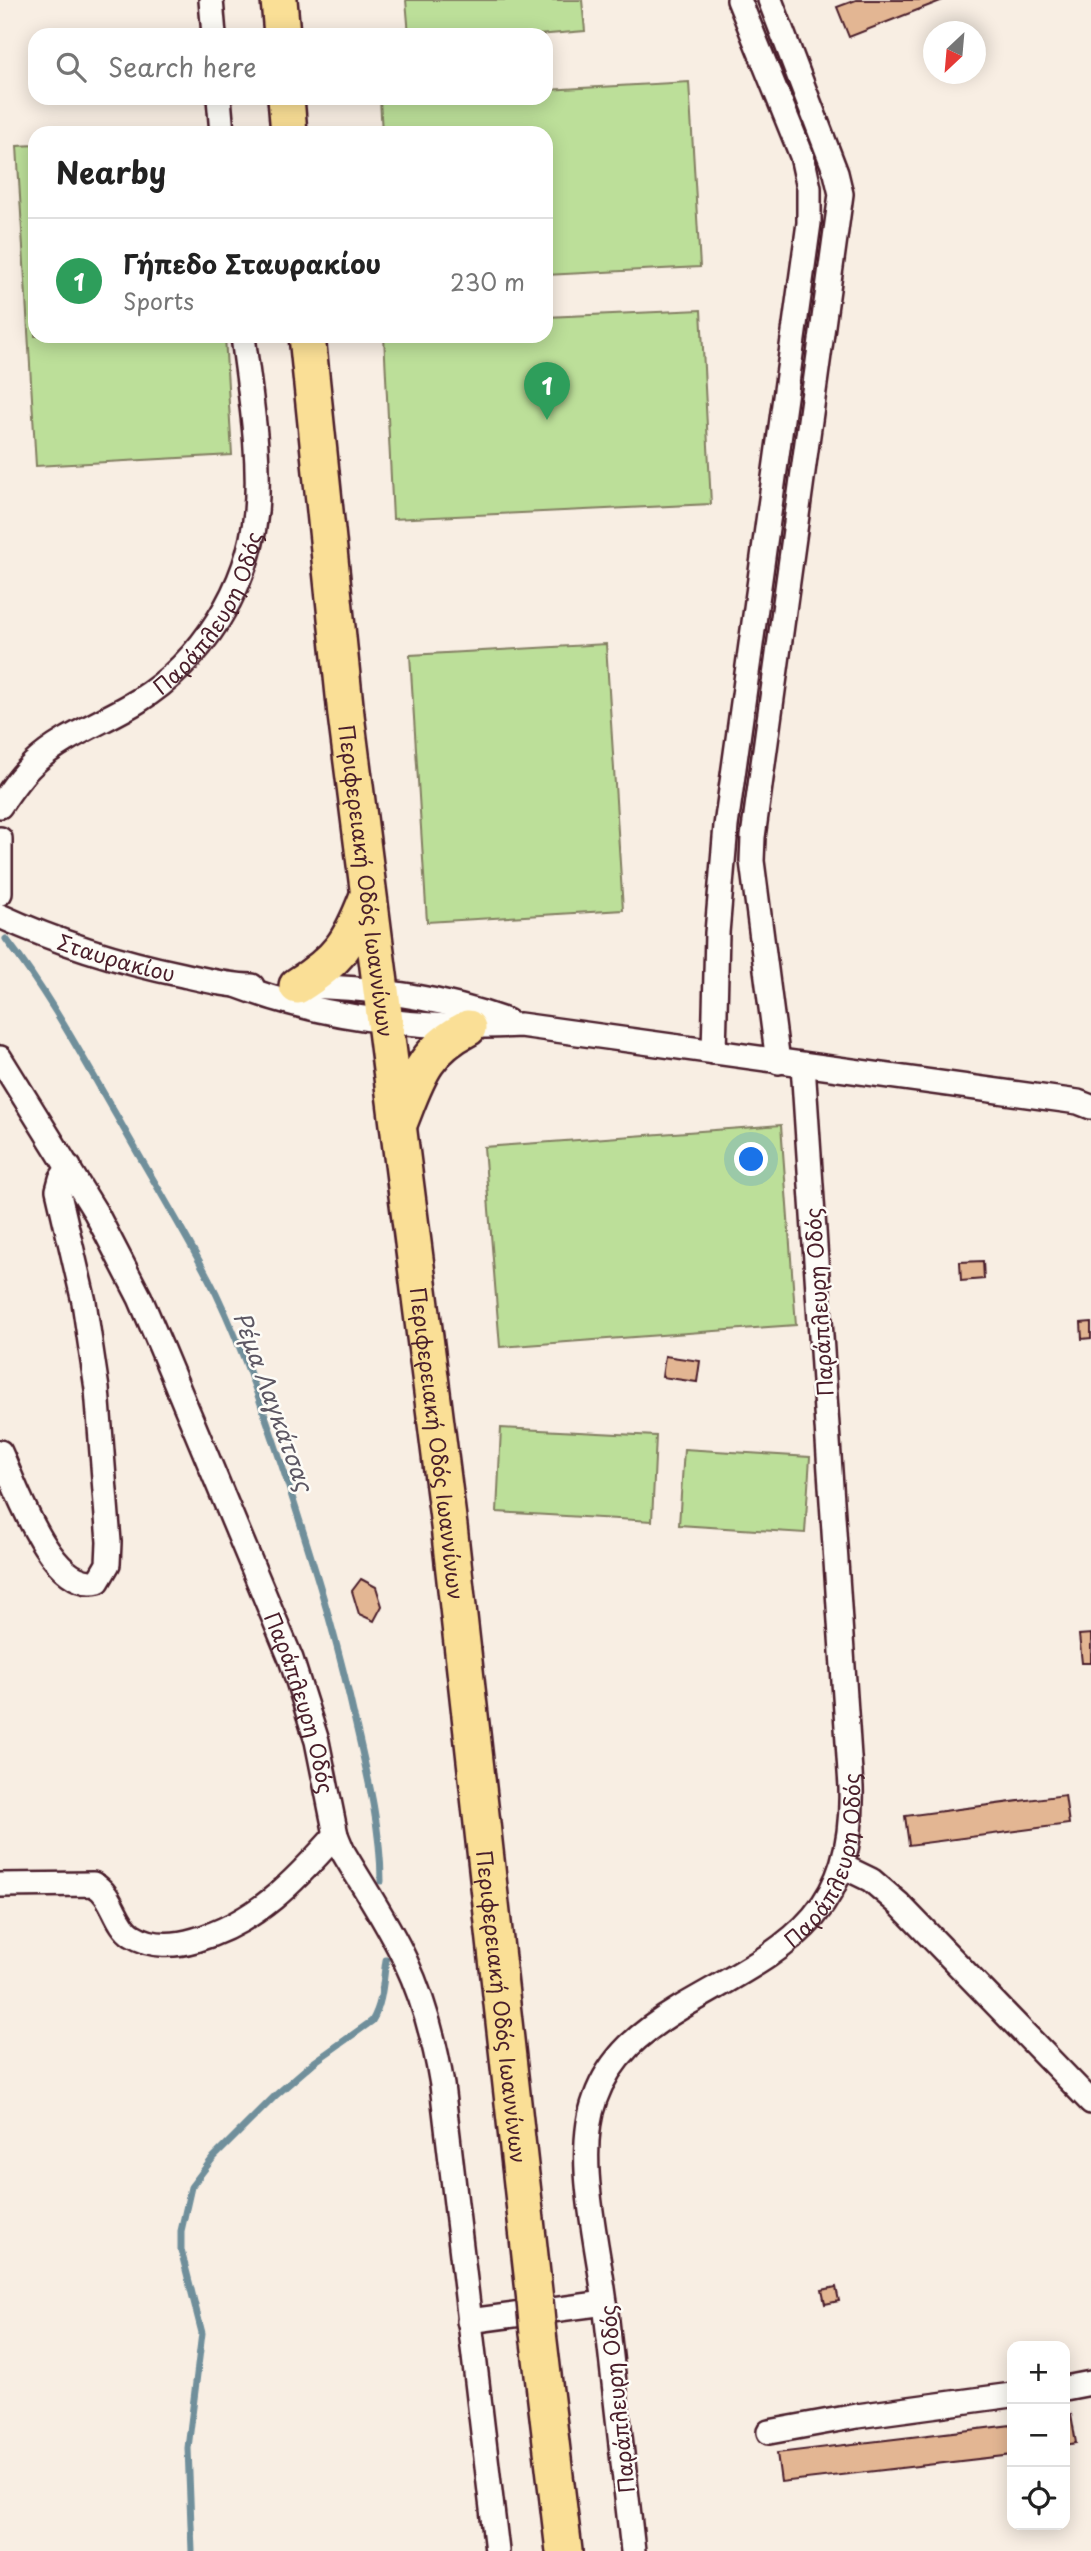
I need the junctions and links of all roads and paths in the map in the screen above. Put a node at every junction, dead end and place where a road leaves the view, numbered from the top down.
1 (211, 0) edge
2 (279, 0) edge
3 (739, 0) edge
4 (770, 0) edge
5 (213, 28) edge
6 (281, 28) edge
7 (220, 105) edge
8 (287, 105) edge
9 (221, 126) edge
10 (288, 126) edge
11 (244, 343) edge
12 (308, 343) edge
13 (0, 806) edge
14 (0, 839) edge
15 (0, 892) edge
16 (368, 898) junction
17 (0, 916) edge
18 (238, 986) junction
19 (297, 986) junction
20 (383, 1007) junction
21 (520, 1025) junction
22 (468, 1028) junction
23 (714, 1052) junction
24 (0, 1058) edge
25 (779, 1062) junction
26 (803, 1065) junction
27 (1091, 1107) edge
28 (400, 1124) junction
29 (69, 1167) junction
30 (0, 1452) edge
31 (336, 1835) junction
32 (842, 1866) junction
33 (0, 1885) edge
34 (1091, 2102) edge
35 (605, 2303) junction
36 (469, 2321) junction
37 (1091, 2383) edge
38 (1070, 2387) edge
39 (1007, 2396) edge
40 (769, 2432) dead end
41 (498, 2551) edge
42 (564, 2551) edge
43 (633, 2551) edge

1 - 5 street
2 - 6 highway
3 - 23 street
4 - 25 street
7 - 9 street
8 - 10 highway
11 - 13 street, Παράπλευρη Οδός
12 - 16 highway, Περιφερειακή Οδός Ιωαννίνων
14 - 15 street
16 - 19 highway
16 - 20 highway, Περιφερειακή Οδός Ιωαννίνων
17 - 18 street, Σταυρακίου
18 - 19 street
18 - 20 street
19 - 20 street
20 - 21 street
20 - 22 street
20 - 28 highway, Περιφερειακή Οδός Ιωαννίνων
21 - 22 street
21 - 23 street
22 - 28 highway
23 - 25 street
24 - 29 street, Παράπλευρη Οδός
25 - 26 street
26 - 27 street
26 - 32 street, Παράπλευρη Οδός
28 - 42 highway, Περιφερειακή Οδός Ιωαννίνων
29 - 30 street
29 - 31 street, Παράπλευρη Οδός
31 - 33 street
31 - 36 street, Παράπλευρη Οδός
32 - 34 street
32 - 35 street, Παράπλευρη Οδός
35 - 36 street
35 - 43 street, Παράπλευρη Οδός
36 - 41 street, Παράπλευρη Οδός
37 - 38 street
39 - 40 street

